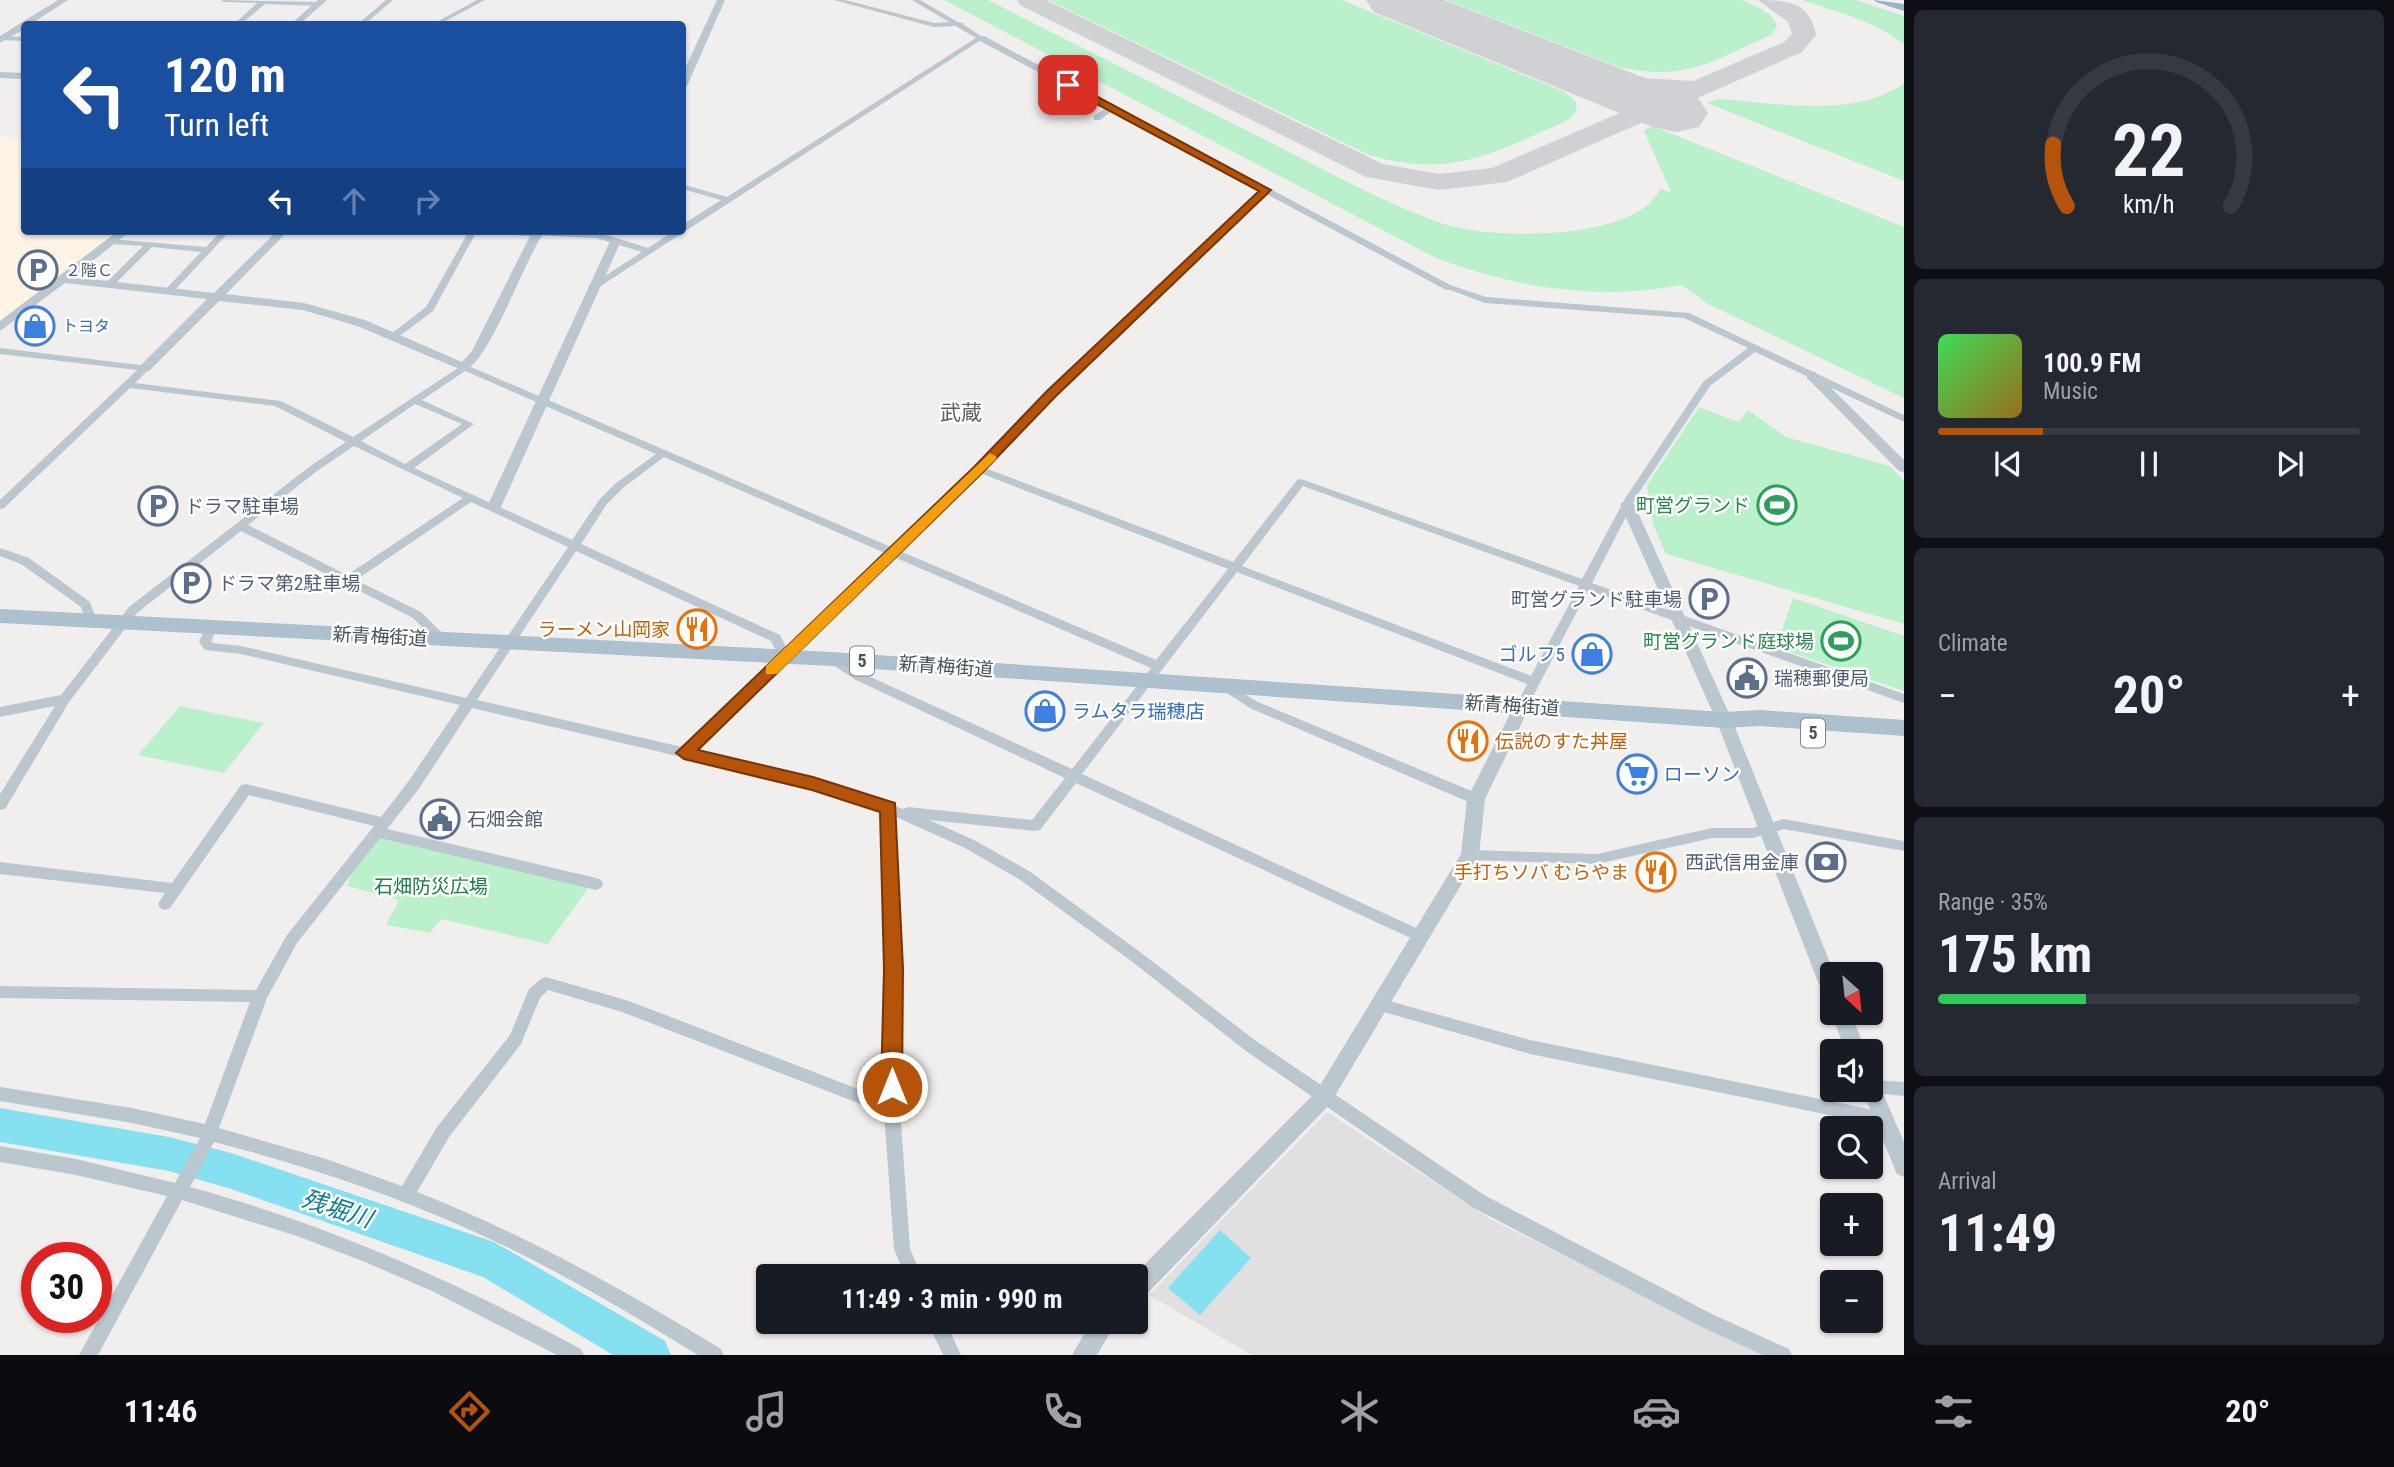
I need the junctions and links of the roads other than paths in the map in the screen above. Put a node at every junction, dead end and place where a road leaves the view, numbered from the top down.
1 (64, 0) edge
2 (224, 0) edge
3 (390, 0) edge
4 (482, 0) edge
5 (721, 0) edge
6 (837, 0) edge
7 (915, 0) edge
8 (1880, 0) edge
9 (1892, 0) edge
10 (264, 1) edge
11 (321, 2) edge
12 (1904, 6) edge
13 (30, 21) edge
14 (241, 21) edge
15 (299, 21) edge
16 (365, 21) edge
17 (442, 21) edge
18 (958, 25) junction
19 (21, 27) edge
20 (981, 38) junction
21 (1, 39) edge
22 (21, 39) edge
23 (686, 70) edge
24 (0, 75) edge
25 (21, 76) edge
26 (1112, 108) junction
27 (1097, 118) dead end
28 (686, 187) edge
29 (1266, 190) junction
30 (728, 200) junction
31 (686, 227) edge
32 (120, 235) edge
33 (222, 235) edge
34 (279, 235) edge
35 (471, 235) edge
36 (536, 235) edge
37 (597, 235) edge
38 (673, 235) edge
39 (112, 241) junction
40 (615, 241) junction
41 (149, 245) junction
42 (208, 250) junction
43 (649, 251) junction
44 (62, 279) junction
45 (109, 285) junction
46 (593, 287) junction
47 (1450, 288) joint
48 (169, 291) junction
49 (219, 297) junction
50 (0, 327) edge
51 (394, 336) junction
52 (1755, 348) junction
53 (0, 351) edge
54 (464, 367) junction
55 (145, 368) junction
56 (1811, 375) junction
57 (128, 385) junction
58 (414, 400) junction
59 (542, 400) junction
60 (1904, 419) edge
61 (352, 442) junction
62 (662, 454) junction
63 (406, 468) junction
64 (1904, 468) edge
65 (978, 470) junction
66 (470, 498) junction
67 (1627, 504) junction
68 (0, 506) edge
69 (494, 507) junction
70 (241, 526) junction
71 (574, 544) junction
72 (893, 551) junction
73 (0, 552) edge
74 (1237, 568) junction
75 (348, 580) junction
76 (1583, 583) junction
77 (0, 616) edge
78 (1677, 617) junction
79 (91, 621) junction
80 (122, 623) junction
81 (211, 627) junction
82 (440, 639) junction
83 (510, 643) junction
84 (785, 657) junction
85 (832, 659) junction
86 (1153, 673) junction
87 (1534, 682) junction
88 (1223, 684) junction
89 (65, 699) junction
90 (1904, 699) edge
91 (469, 704) junction
92 (1522, 706) junction
93 (0, 712) edge
94 (1724, 720) junction
95 (1899, 733) edge
96 (684, 753) junction
97 (1074, 774) junction
98 (1476, 799) junction
99 (0, 805) edge
100 (894, 810) junction
101 (1766, 827) junction
102 (379, 828) junction
103 (1904, 846) edge
104 (1470, 855) junction
105 (0, 868) edge
106 (596, 884) dead end
107 (175, 889) junction
108 (165, 904) dead end
109 (1422, 937) junction
110 (1820, 962) edge
111 (0, 992) edge
112 (260, 996) junction
113 (1382, 1004) junction
114 (1883, 1088) edge
115 (1904, 1089) edge
116 (0, 1094) edge
117 (1323, 1098) junction
118 (1877, 1102) edge
119 (892, 1109) junction
120 (1884, 1119) junction
121 (208, 1137) junction
122 (0, 1154) edge
123 (1904, 1167) edge
124 (180, 1188) junction
125 (406, 1195) junction
126 (909, 1264) edge
127 (1148, 1277) edge
128 (942, 1334) edge
129 (1097, 1334) edge
130 (88, 1355) edge
131 (575, 1355) edge
132 (715, 1355) edge
133 (951, 1355) edge
134 (1083, 1355) edge
135 (1783, 1355) edge

1 - 13 street
2 - 10 street
3 - 16 street
4 - 17 street
5 - 23 street
6 - 18 street
7 - 18 street
8 - 12 highway
9 - 12 highway
10 - 11 street
10 - 14 street
11 - 15 street
18 - 20 street
19 - 21 street
20 - 26 street
20 - 30 street
21 - 22 street
24 - 25 street
26 - 27 street
26 - 29 street
28 - 30 street
29 - 47 street
29 - 65 street
30 - 31 street
32 - 39 street
33 - 42 street
34 - 49 street
35 - 51 street
36 - 54 street
37 - 40 street
38 - 43 street
39 - 41 street
39 - 44 street
40 - 43 street
40 - 46 street
41 - 42 street
41 - 45 street
42 - 48 street
43 - 46 street
44 - 45 street
44 - 50 street
45 - 48 street
46 - 59 street
47 - 52 street
48 - 49 street
49 - 51 street
49 - 55 street
51 - 54 street
52 - 56 street
52 - 67 street
53 - 55 street
54 - 58 street
54 - 59 street
55 - 57 street
56 - 60 street
56 - 64 street
57 - 61 street
57 - 68 street
58 - 61 street
58 - 63 street
59 - 62 street
59 - 69 street
61 - 63 street
61 - 70 street
62 - 71 street
62 - 72 street
63 - 66 street
65 - 72 street
65 - 74 street
66 - 69 street
66 - 75 street
67 - 76 street
67 - 78 street
69 - 71 street
70 - 75 street
70 - 80 street
71 - 83 street
71 - 84 street
72 - 84 street
72 - 86 street
73 - 79 street
74 - 76 street
74 - 86 street
74 - 87 street
75 - 82 street
76 - 78 street
76 - 87 street
77 - 79 main road, 新青梅街道 / 5
78 - 90 street
78 - 94 street
79 - 80 main road, 新青梅街道 / 5
80 - 81 main road, 新青梅街道 / 5
80 - 89 street
81 - 82 main road, 新青梅街道 / 5
81 - 91 street
82 - 83 main road, 新青梅街道 / 5
83 - 84 main road, 新青梅街道 / 5
83 - 91 street
84 - 85 main road, 新青梅街道 / 5
84 - 96 street
85 - 86 main road, 新青梅街道 / 5
85 - 97 street
86 - 88 main road, 新青梅街道 / 5
86 - 97 street
87 - 92 street
88 - 92 main road, 新青梅街道 / 5
88 - 98 street
89 - 93 street
89 - 99 street
91 - 96 street
91 - 102 street
92 - 94 main road, 新青梅街道 / 5
92 - 98 street
94 - 95 main road, 新青梅街道 / 5
94 - 101 street
96 - 100 street
97 - 100 street
97 - 109 street
98 - 104 street
100 - 117 street
100 - 119 street
101 - 103 street
101 - 104 street
101 - 110 street
102 - 106 street
102 - 107 street
102 - 112 street
104 - 109 street
105 - 107 street
107 - 108 street
109 - 113 street
111 - 112 street
112 - 121 street
113 - 117 street
113 - 120 street
114 - 115 street
116 - 121 street
117 - 127 street
117 - 135 street
118 - 120 street
119 - 125 street
119 - 126 street
120 - 123 street
121 - 124 street
121 - 125 street
122 - 124 street
124 - 130 street
124 - 131 street
125 - 132 street
128 - 133 street
129 - 134 street

